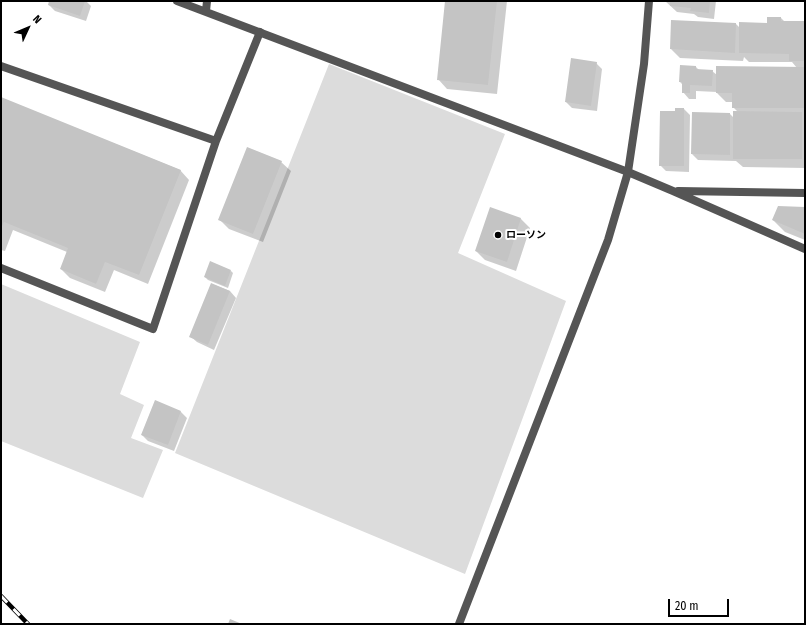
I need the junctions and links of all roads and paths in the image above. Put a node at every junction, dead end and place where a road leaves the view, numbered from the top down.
1 (177, 1) edge
2 (207, 1) edge
3 (649, 1) edge
4 (206, 11) junction
5 (260, 32) junction
6 (1, 66) edge
7 (216, 141) junction
8 (628, 172) junction
9 (673, 191) junction
10 (805, 193) edge
11 (805, 249) edge
12 (1, 268) edge
13 (459, 624) edge

1 - 4 street
2 - 4 street
3 - 8 street
4 - 5 street
5 - 7 street
5 - 8 street
6 - 7 street
7 - 12 street
8 - 9 street
8 - 13 street
9 - 10 street
9 - 11 street

